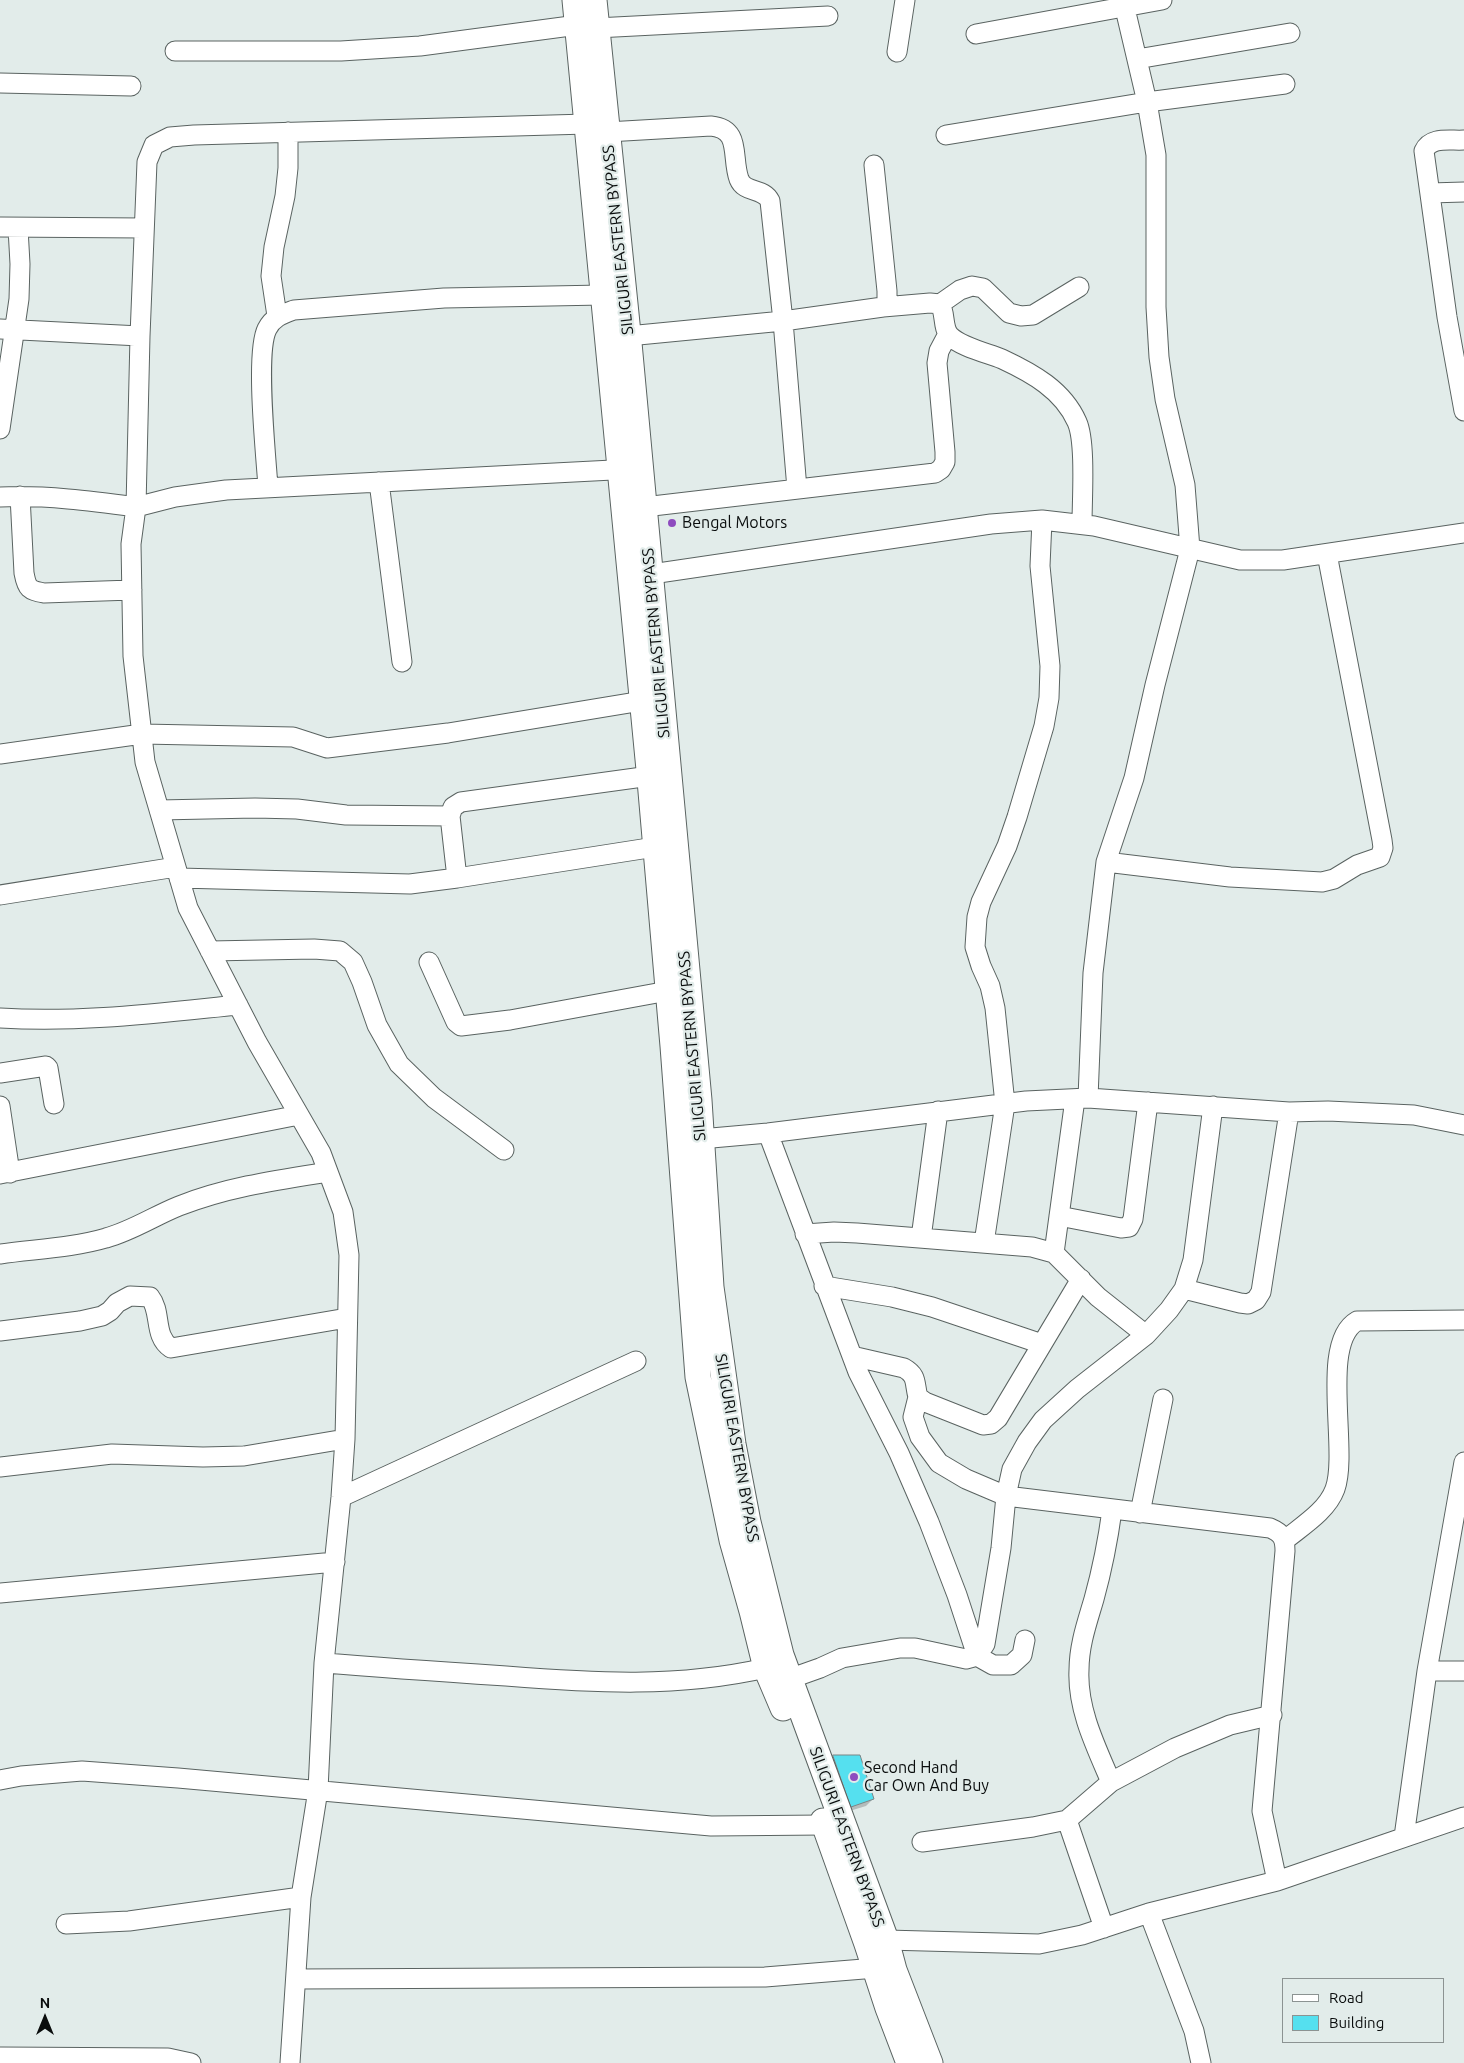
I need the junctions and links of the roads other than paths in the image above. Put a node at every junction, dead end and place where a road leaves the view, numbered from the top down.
1 (576, 0) edge
2 (594, 0) edge
3 (905, 0) edge
4 (1162, 0) edge
5 (1124, 3) edge
6 (828, 16) dead end
7 (587, 27) junction
8 (1290, 33) dead end
9 (976, 34) dead end
10 (175, 51) dead end
11 (898, 52) dead end
12 (1137, 59) junction
13 (0, 83) edge
14 (1285, 84) dead end
15 (131, 86) dead end
16 (1147, 102) junction
17 (597, 128) junction
18 (288, 132) junction
19 (946, 135) dead end
20 (1464, 140) edge
21 (874, 165) dead end
22 (1464, 192) edge
23 (1430, 193) junction
24 (9, 227) edge
25 (144, 228) junction
26 (1080, 287) dead end
27 (603, 295) junction
28 (940, 304) junction
29 (883, 307) junction
30 (277, 316) junction
31 (783, 321) junction
32 (8, 329) edge
33 (948, 334) junction
34 (140, 336) junction
35 (628, 336) junction
36 (1464, 411) edge
37 (0, 429) edge
38 (630, 469) junction
39 (379, 482) junction
40 (268, 487) junction
41 (797, 489) junction
42 (20, 496) junction
43 (0, 497) edge
44 (136, 507) junction
45 (644, 507) junction
46 (1042, 520) junction
47 (1088, 525) junction
48 (1464, 533) edge
49 (1140, 537) dead end
50 (1190, 549) junction
51 (1327, 554) junction
52 (641, 575) junction
53 (132, 590) junction
54 (402, 662) dead end
55 (642, 701) junction
56 (142, 734) junction
57 (0, 754) edge
58 (650, 776) junction
59 (159, 810) junction
60 (450, 816) junction
61 (655, 847) junction
62 (1106, 862) junction
63 (177, 873) junction
64 (456, 878) junction
65 (0, 895) edge
66 (210, 951) junction
67 (429, 962) dead end
68 (668, 991) junction
69 (238, 1005) junction
70 (0, 1018) edge
71 (0, 1073) edge
72 (1082, 1099) junction
73 (1148, 1102) junction
74 (54, 1104) dead end
75 (1005, 1104) junction
76 (0, 1106) edge
77 (1213, 1106) junction
78 (938, 1111) junction
79 (1289, 1112) junction
80 (299, 1114) junction
81 (1464, 1125) edge
82 (768, 1133) junction
83 (690, 1140) junction
84 (504, 1150) dead end
85 (328, 1172) junction
86 (5, 1173) edge
87 (1059, 1216) junction
88 (805, 1234) junction
89 (921, 1238) junction
90 (984, 1243) junction
91 (1054, 1253) junction
92 (0, 1254) edge
93 (1081, 1279) junction
94 (701, 1285) junction
95 (824, 1286) junction
96 (1184, 1289) junction
97 (347, 1318) junction
98 (1464, 1320) edge
99 (0, 1331) edge
100 (1146, 1334) junction
101 (1042, 1344) junction
102 (852, 1356) junction
103 (636, 1361) dead end
104 (918, 1397) junction
105 (1163, 1399) dead end
106 (345, 1439) junction
107 (0, 1467) edge
108 (1463, 1474) edge
109 (1006, 1496) junction
110 (341, 1497) junction
111 (1112, 1510) junction
112 (1140, 1513) junction
113 (1285, 1540) junction
114 (336, 1562) junction
115 (0, 1593) edge
116 (1025, 1640) dead end
117 (977, 1656) junction
118 (324, 1664) junction
119 (766, 1668) junction
120 (1428, 1671) junction
121 (1464, 1671) edge
122 (789, 1679) junction
123 (1272, 1715) junction
124 (0, 1780) edge
125 (318, 1790) junction
126 (1099, 1793) junction
127 (1464, 1817) edge
128 (1067, 1820) junction
129 (824, 1825) junction
130 (1404, 1837) junction
131 (922, 1842) dead end
132 (1276, 1881) junction
133 (301, 1897) junction
134 (1149, 1913) junction
135 (66, 1924) dead end
136 (1104, 1928) junction
137 (886, 1940) junction
138 (876, 1968) junction
139 (296, 1979) junction
140 (0, 2057) edge
141 (191, 2063) edge
142 (290, 2063) edge
143 (909, 2063) edge
144 (930, 2063) edge
145 (1201, 2063) edge

1 - 7 main road, SILIGURI EASTERN BYPASS
2 - 7 main road, SILIGURI EASTERN BYPASS
3 - 11 street
4 - 5 street
5 - 9 street
5 - 12 street
6 - 7 street
7 - 10 street
7 - 17 main road, SILIGURI EASTERN BYPASS
8 - 12 street
12 - 16 street
13 - 15 street
14 - 16 street
16 - 19 street
16 - 50 street
17 - 18 street
17 - 27 main road, SILIGURI EASTERN BYPASS
17 - 31 street
17 - 35 main road, SILIGURI EASTERN BYPASS
18 - 25 street
18 - 30 street
20 - 23 street
21 - 29 street
22 - 23 street
23 - 36 street
24 - 25 street
24 - 32 street
25 - 34 street
26 - 28 street
27 - 30 street
27 - 38 main road, SILIGURI EASTERN BYPASS
28 - 29 street
28 - 33 street
29 - 31 street
30 - 40 street
31 - 35 street
31 - 41 street
32 - 34 street
32 - 37 street
33 - 41 street
33 - 47 street
34 - 44 street
35 - 38 main road, SILIGURI EASTERN BYPASS
38 - 39 street
38 - 45 main road, SILIGURI EASTERN BYPASS
38 - 52 main road, SILIGURI EASTERN BYPASS
39 - 40 street
39 - 54 street
40 - 44 street
41 - 45 street
42 - 43 street
42 - 44 street
42 - 53 street
44 - 53 street
45 - 52 main road, SILIGURI EASTERN BYPASS
46 - 47 street
46 - 52 street
46 - 75 street
47 - 49 street
47 - 50 street
48 - 51 street
50 - 51 street
50 - 62 street
51 - 62 street
52 - 55 main road, SILIGURI EASTERN BYPASS
52 - 83 main road, SILIGURI EASTERN BYPASS
53 - 56 street
55 - 56 street
55 - 58 main road, SILIGURI EASTERN BYPASS
56 - 57 street
56 - 59 street
58 - 60 street
58 - 61 main road, SILIGURI EASTERN BYPASS
59 - 60 street
59 - 63 street
60 - 64 street
61 - 64 street
61 - 68 main road, SILIGURI EASTERN BYPASS
62 - 72 street
63 - 64 street
63 - 65 street
63 - 66 street
66 - 69 street
66 - 84 street
67 - 68 street
68 - 83 main road, SILIGURI EASTERN BYPASS
69 - 70 street
69 - 80 street
71 - 74 street
72 - 73 street
72 - 75 street
72 - 87 street
73 - 77 street
73 - 87 street
75 - 78 street
75 - 90 street
76 - 86 street
77 - 79 street
77 - 96 street
78 - 82 street
78 - 89 street
79 - 81 street
79 - 96 street
80 - 85 street
80 - 86 street
82 - 83 street
82 - 88 street
83 - 94 main road, SILIGURI EASTERN BYPASS
85 - 92 street
85 - 97 street
87 - 91 street
88 - 89 street
88 - 95 street
89 - 90 street
90 - 91 street
91 - 93 street
93 - 100 street
93 - 101 street
94 - 119 main road, SILIGURI EASTERN BYPASS
94 - 122 main road, SILIGURI EASTERN BYPASS
95 - 101 street
95 - 102 street
96 - 100 street
97 - 99 street
97 - 106 street
98 - 113 street
100 - 109 street
101 - 104 street
102 - 104 street
102 - 117 street
103 - 110 street
104 - 109 street
105 - 112 street
106 - 107 street
106 - 110 street
108 - 120 street
109 - 111 street
109 - 117 street
110 - 114 street
111 - 112 street
111 - 126 street
112 - 113 street
113 - 123 street
114 - 115 street
114 - 118 street
116 - 117 street
117 - 122 street
118 - 119 street
118 - 125 street
119 - 129 main road, SILIGURI EASTERN BYPASS
120 - 121 street
120 - 130 street
122 - 137 main road, SILIGURI EASTERN BYPASS
123 - 126 street
123 - 132 street
124 - 125 street
125 - 129 street
125 - 133 street
126 - 128 street
127 - 130 street
128 - 131 street
128 - 136 street
129 - 138 main road, SILIGURI EASTERN BYPASS
130 - 132 street
132 - 134 street
133 - 135 street
133 - 139 street
134 - 136 street
134 - 145 street
136 - 137 street
137 - 144 main road, SILIGURI EASTERN BYPASS
138 - 139 street
138 - 143 main road, SILIGURI EASTERN BYPASS
139 - 142 street
140 - 141 street

